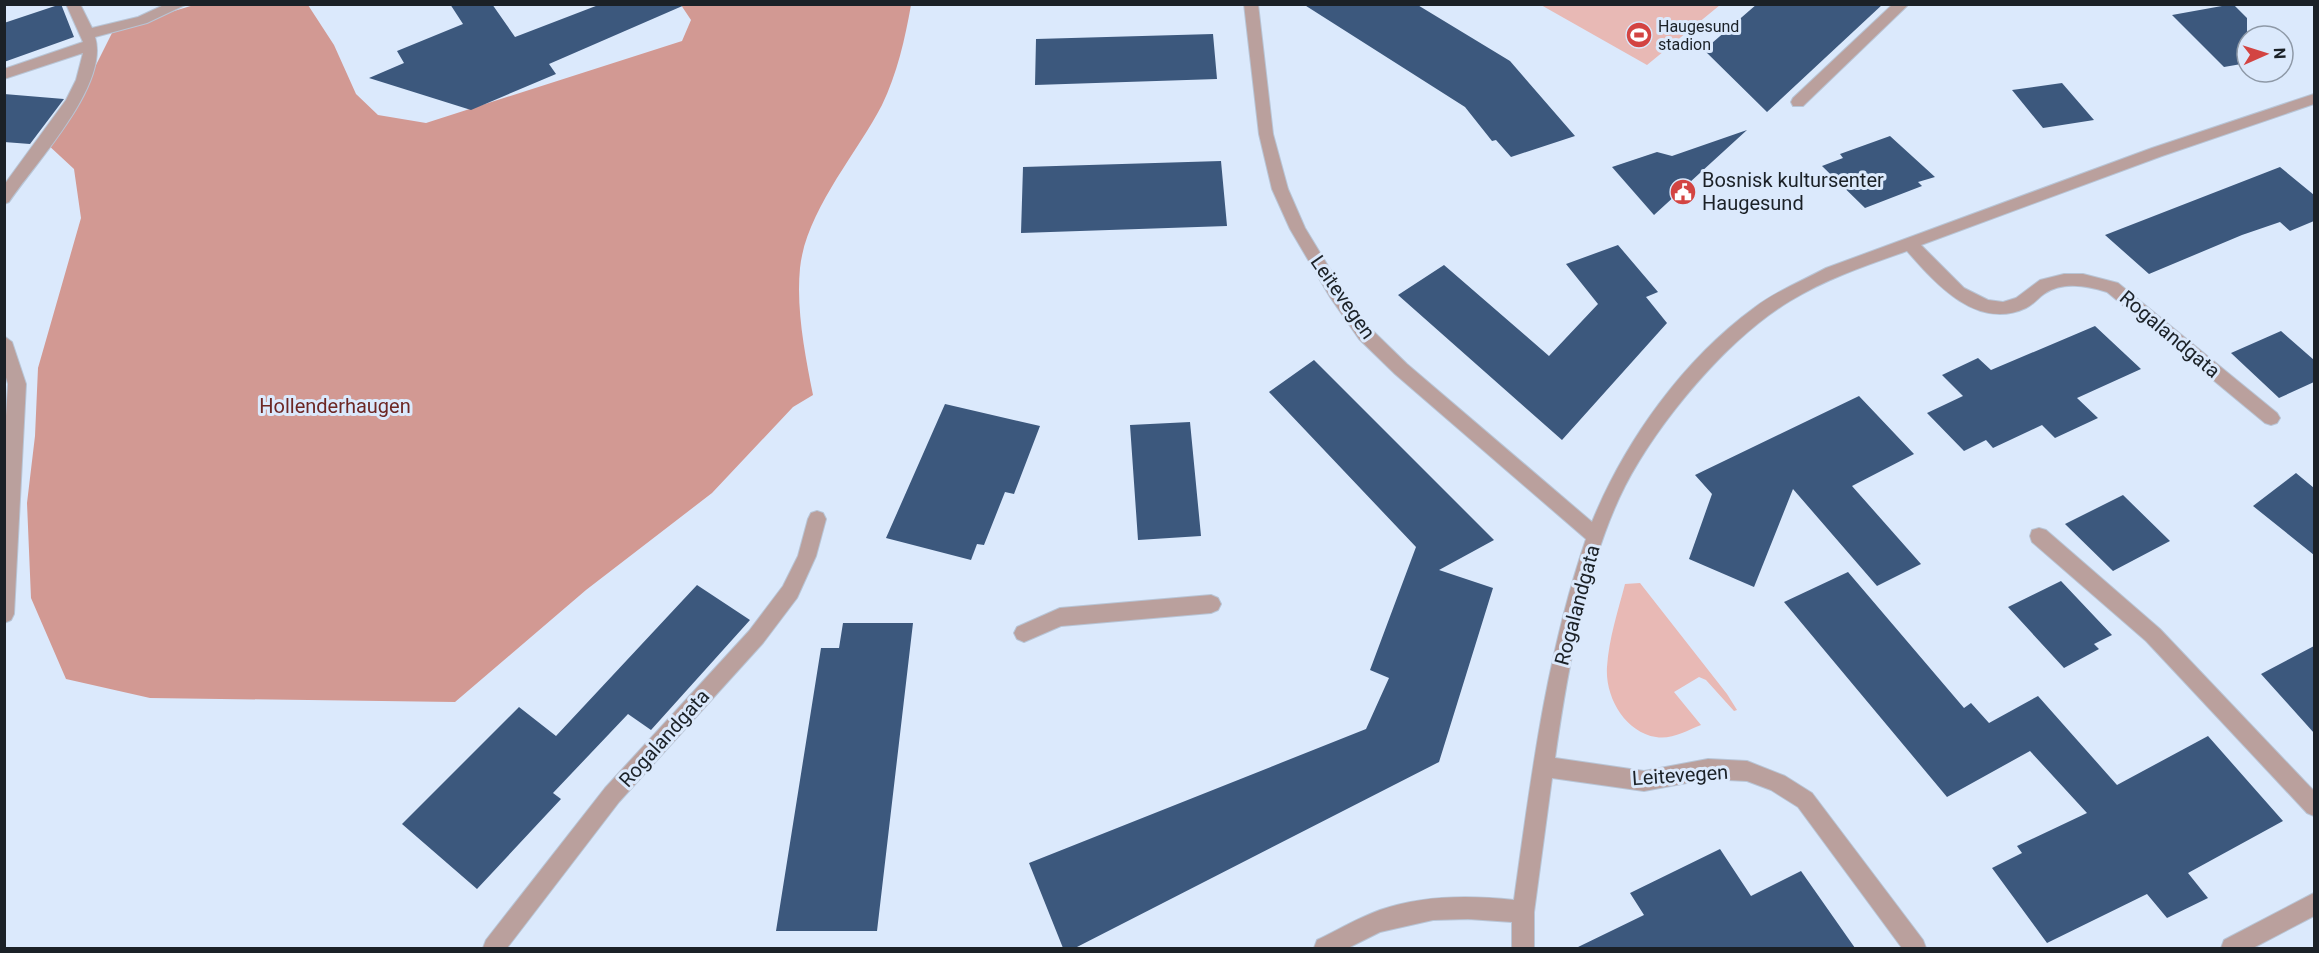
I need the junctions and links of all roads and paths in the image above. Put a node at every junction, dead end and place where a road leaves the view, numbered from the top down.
1 (74, 4) edge
2 (180, 4) edge
3 (1251, 4) edge
4 (1902, 4) edge
5 (89, 40) junction
6 (4, 74) edge
7 (2314, 99) edge
8 (1798, 102) dead end
9 (4, 198) edge
10 (1910, 244) junction
11 (4, 342) edge
12 (2271, 418) dead end
13 (816, 519) dead end
14 (1596, 536) junction
15 (2039, 536) dead end
16 (1211, 604) dead end
17 (4, 614) edge
18 (1024, 633) dead end
19 (1545, 767) junction
20 (2314, 806) edge
21 (2314, 904) edge
22 (1522, 912) junction
23 (494, 948) edge
24 (1325, 948) edge
25 (1523, 948) edge
26 (1915, 948) edge
27 (2232, 948) edge

1 - 5 street
2 - 5 street
3 - 14 street, Leitevegen
4 - 8 street
5 - 6 street
5 - 9 street
7 - 10 street, Rogalandgata
10 - 12 street, Rogalandgata
10 - 14 street, Rogalandgata
11 - 17 street
13 - 23 street, Rogalandgata
14 - 19 street, Rogalandgata
15 - 20 street
16 - 18 street
19 - 22 street, Rogalandgata
19 - 26 street, Leitevegen
21 - 27 street
22 - 24 street
22 - 25 street, Rogalandgata

